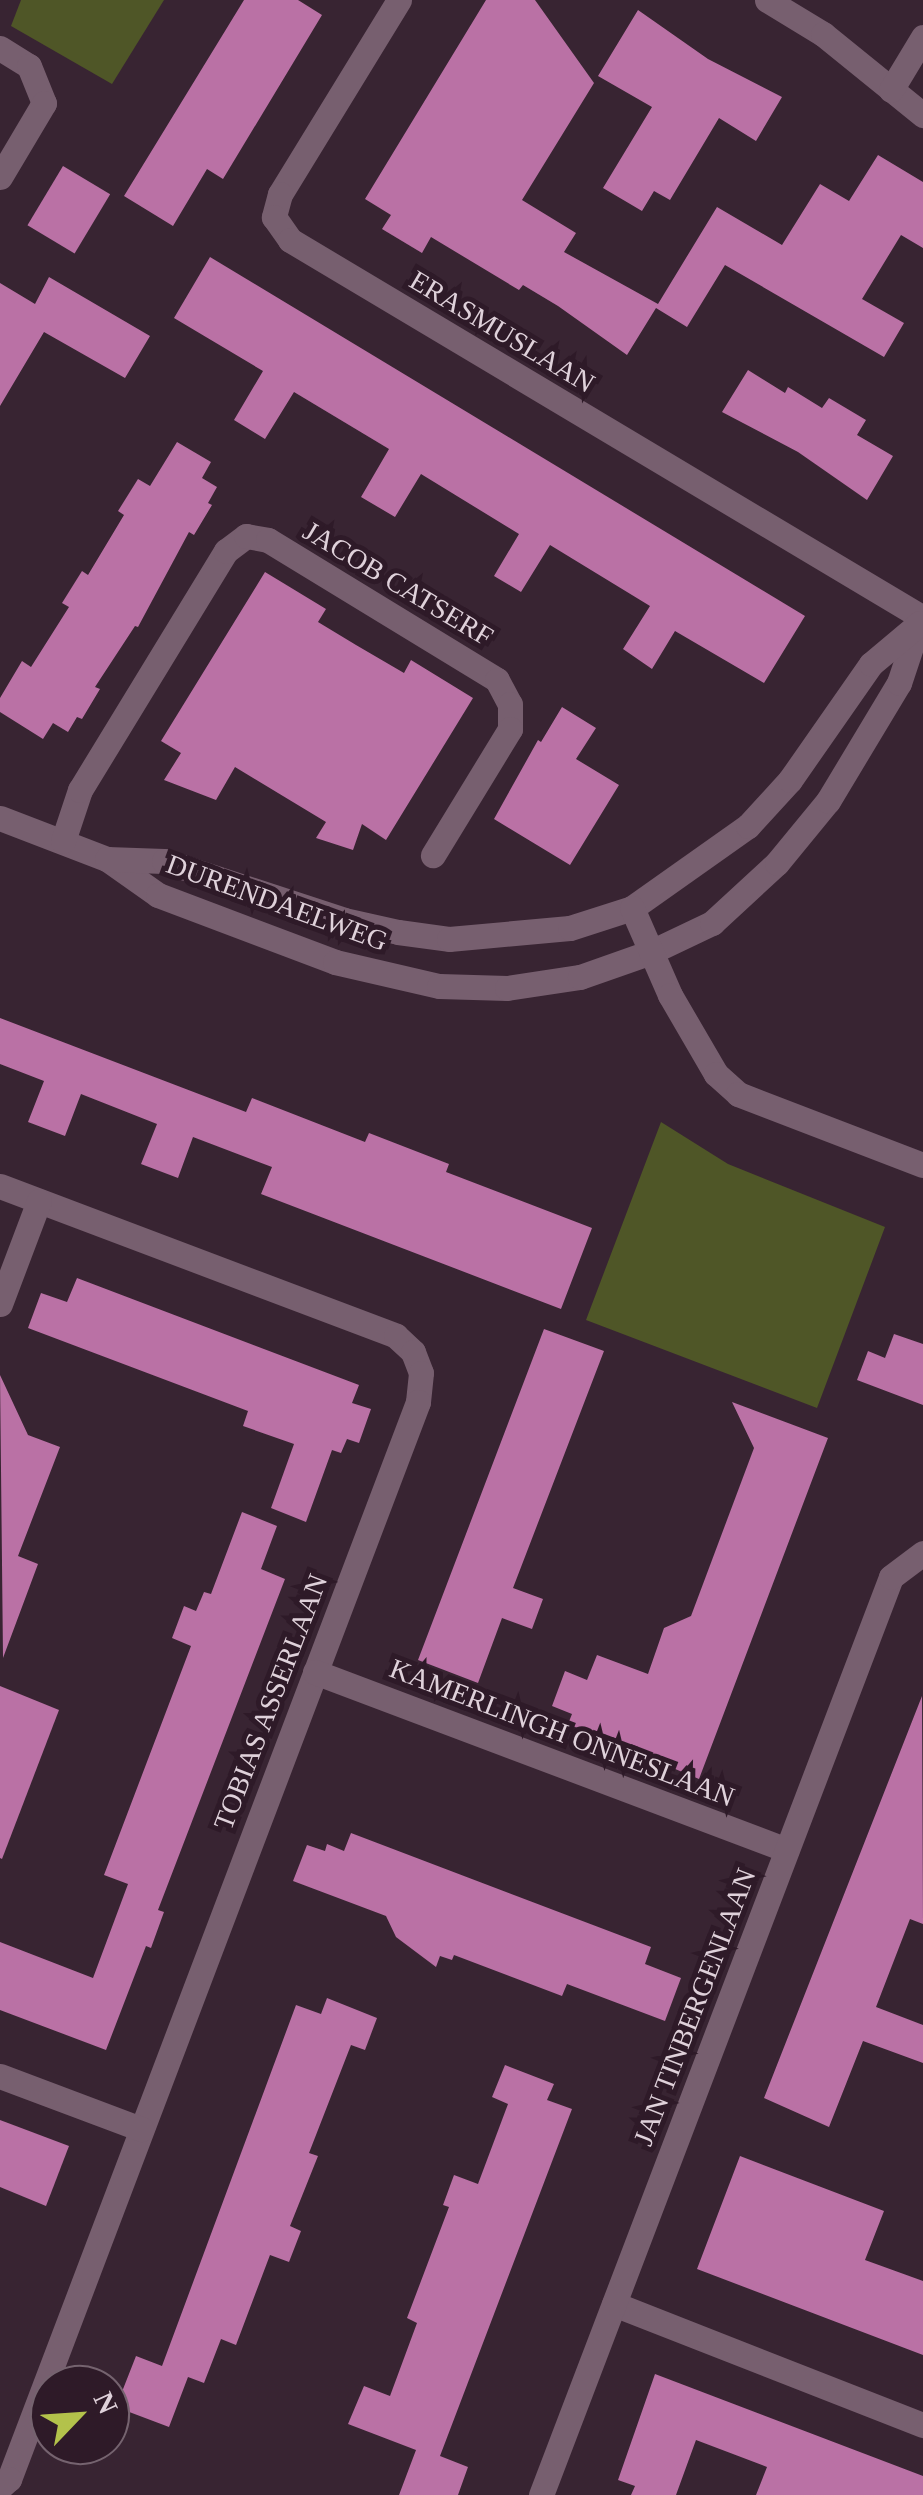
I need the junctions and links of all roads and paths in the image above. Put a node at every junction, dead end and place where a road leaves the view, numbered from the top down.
1 (399, 0) edge
2 (767, 0) edge
3 (923, 36) edge
4 (0, 48) edge
5 (890, 90) junction
6 (923, 115) edge
7 (0, 177) edge
8 (922, 620) edge
9 (0, 818) edge
10 (62, 841) junction
11 (433, 855) dead end
12 (106, 860) junction
13 (632, 908) junction
14 (650, 952) junction
15 (923, 1165) edge
16 (0, 1186) edge
17 (39, 1200) junction
18 (0, 1304) edge
19 (923, 1553) edge
20 (315, 1672) junction
21 (787, 1850) junction
22 (0, 2076) edge
23 (141, 2130) junction
24 (614, 2304) junction
25 (923, 2425) edge
26 (0, 2488) edge
27 (540, 2495) edge

1 - 8 street, ERASMUSLAAN
2 - 5 street
3 - 5 street
4 - 7 street
5 - 6 street
8 - 13 street, DURENDAELWEG
8 - 14 street, DURENDAELWEG
9 - 10 street, DURENDAELWEG
10 - 11 street, JACOB CATSERF
10 - 12 street, DURENDAELWEG
12 - 13 street, DURENDAELWEG
12 - 14 street, DURENDAELWEG
13 - 14 street
14 - 15 street
16 - 17 street, TOBIAS ASSERLAAN
17 - 18 street
17 - 20 street, TOBIAS ASSERLAAN
19 - 21 street, JAN TINBERGENLAAN
20 - 21 street, KAMERLINGH ONNESLAAN
20 - 23 street, TOBIAS ASSERLAAN
21 - 24 street, JAN TINBERGENLAAN
22 - 23 street
23 - 26 street, TOBIAS ASSERLAAN
24 - 25 street
24 - 27 street, JAN TINBERGENLAAN

